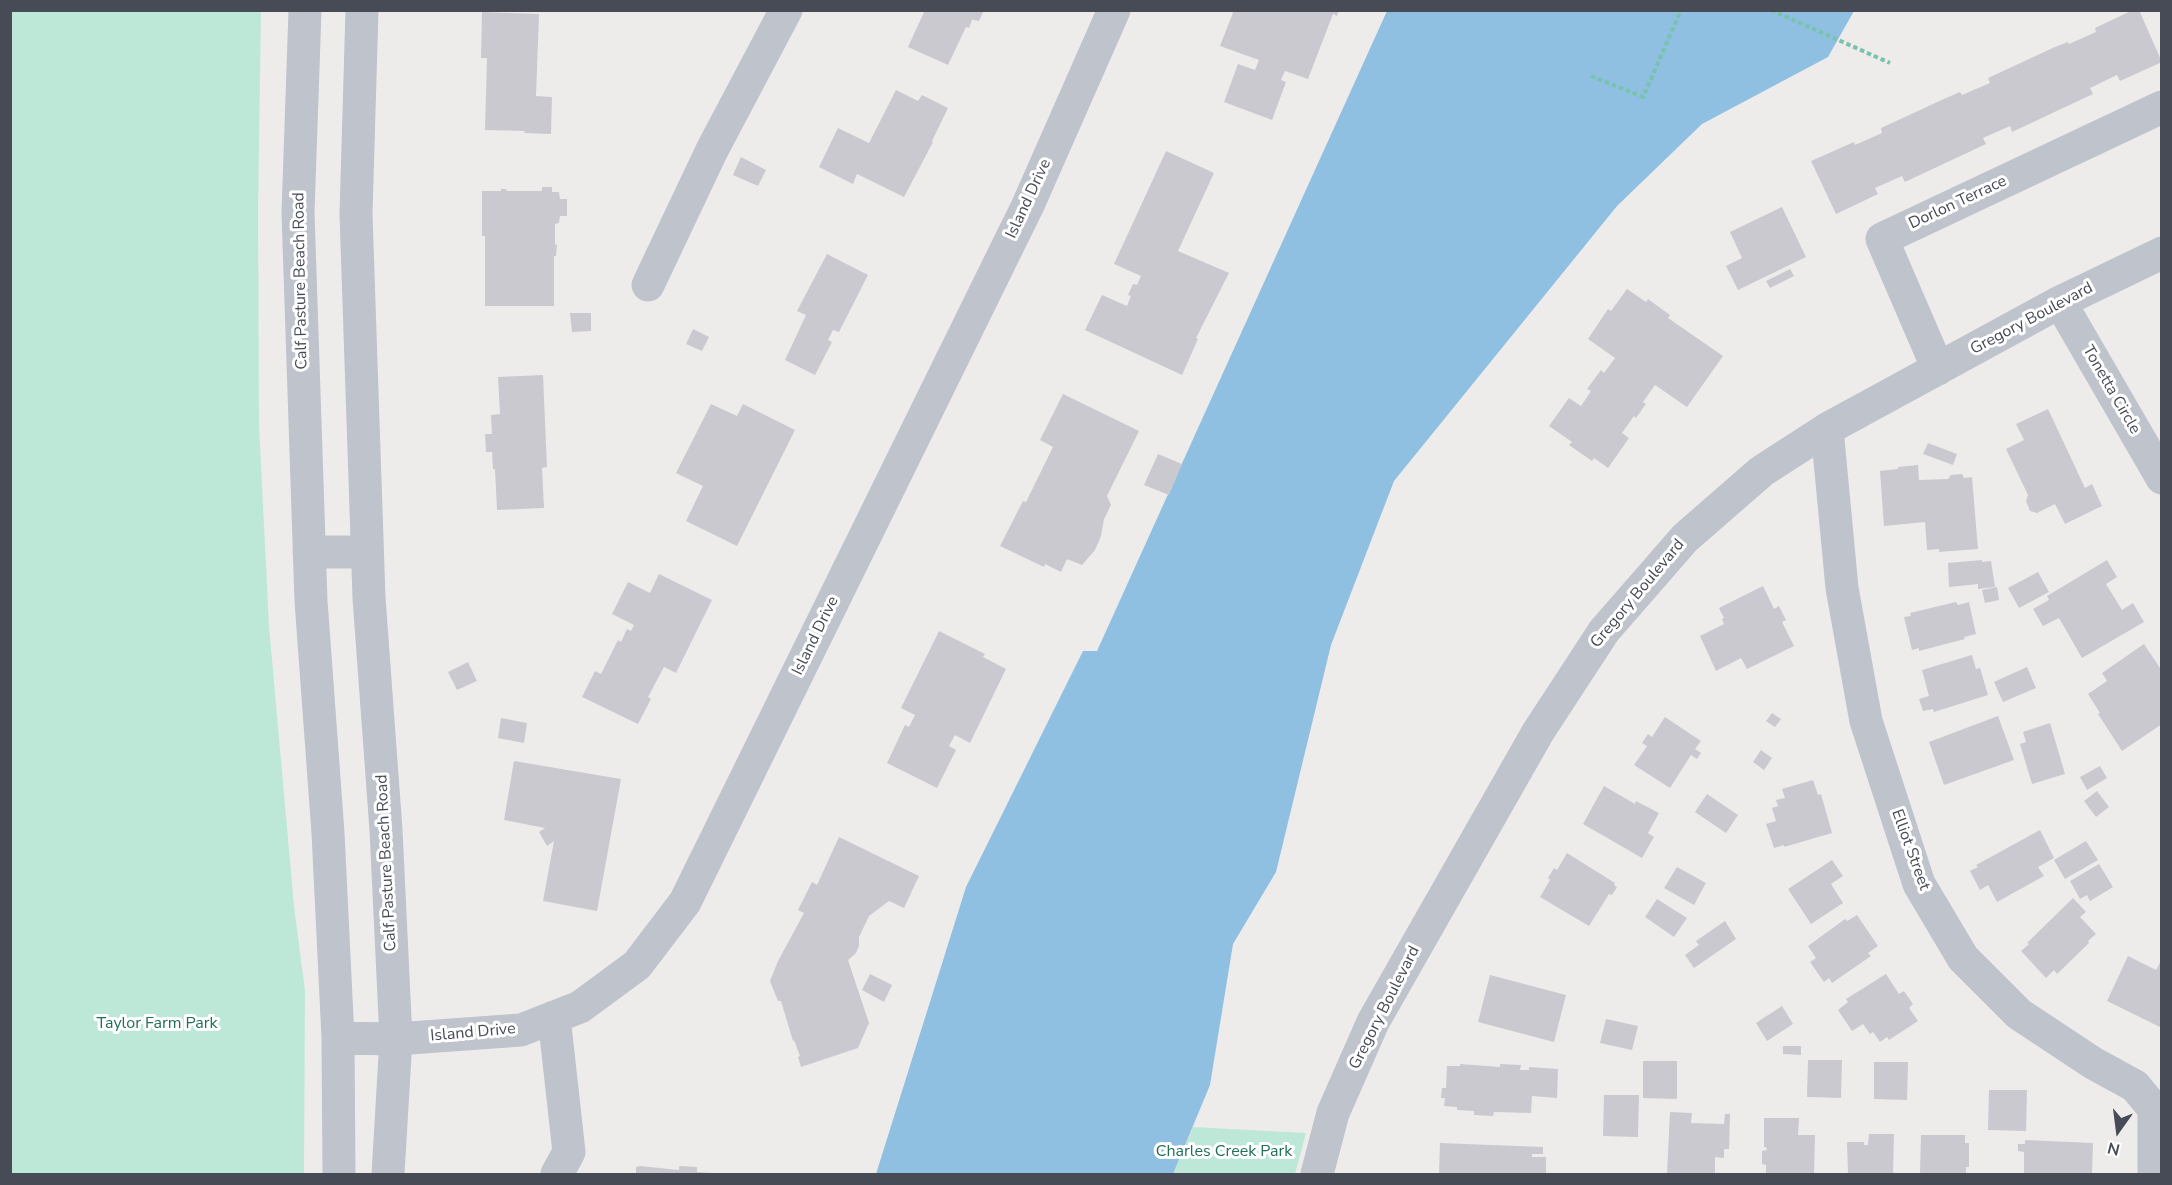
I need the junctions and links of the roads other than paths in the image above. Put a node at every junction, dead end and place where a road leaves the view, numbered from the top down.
1 (305, 10) edge
2 (362, 10) edge
3 (786, 10) edge
4 (1114, 10) edge
5 (2162, 107) edge
6 (2162, 253) edge
7 (648, 285) dead end
8 (2060, 302) junction
9 (1938, 369) junction
10 (1827, 429) junction
11 (2162, 478) edge
12 (309, 552) junction
13 (367, 552) junction
14 (554, 1017) junction
15 (338, 1038) junction
16 (396, 1039) junction
17 (571, 1167) edge
18 (339, 1174) edge
19 (388, 1174) edge
20 (1317, 1174) edge
21 (2154, 1174) edge

1 - 12 street, Calf Pasture Beach Road
2 - 13 street, Calf Pasture Beach Road
3 - 7 street
4 - 14 street, Island Drive
5 - 9 street, Dorlon Terrace
6 - 8 street, Gregory Boulevard
8 - 9 street, Gregory Boulevard
8 - 11 street, Tonetta Circle
9 - 10 street, Gregory Boulevard
10 - 20 street, Gregory Boulevard
10 - 21 street, Elliot Street
12 - 13 street
12 - 15 street, Calf Pasture Beach Road
13 - 16 street, Calf Pasture Beach Road
14 - 16 street, Island Drive
14 - 17 street
15 - 16 street, Island Drive
15 - 18 street, Calf Pasture Beach Road
16 - 19 street, Calf Pasture Beach Road

